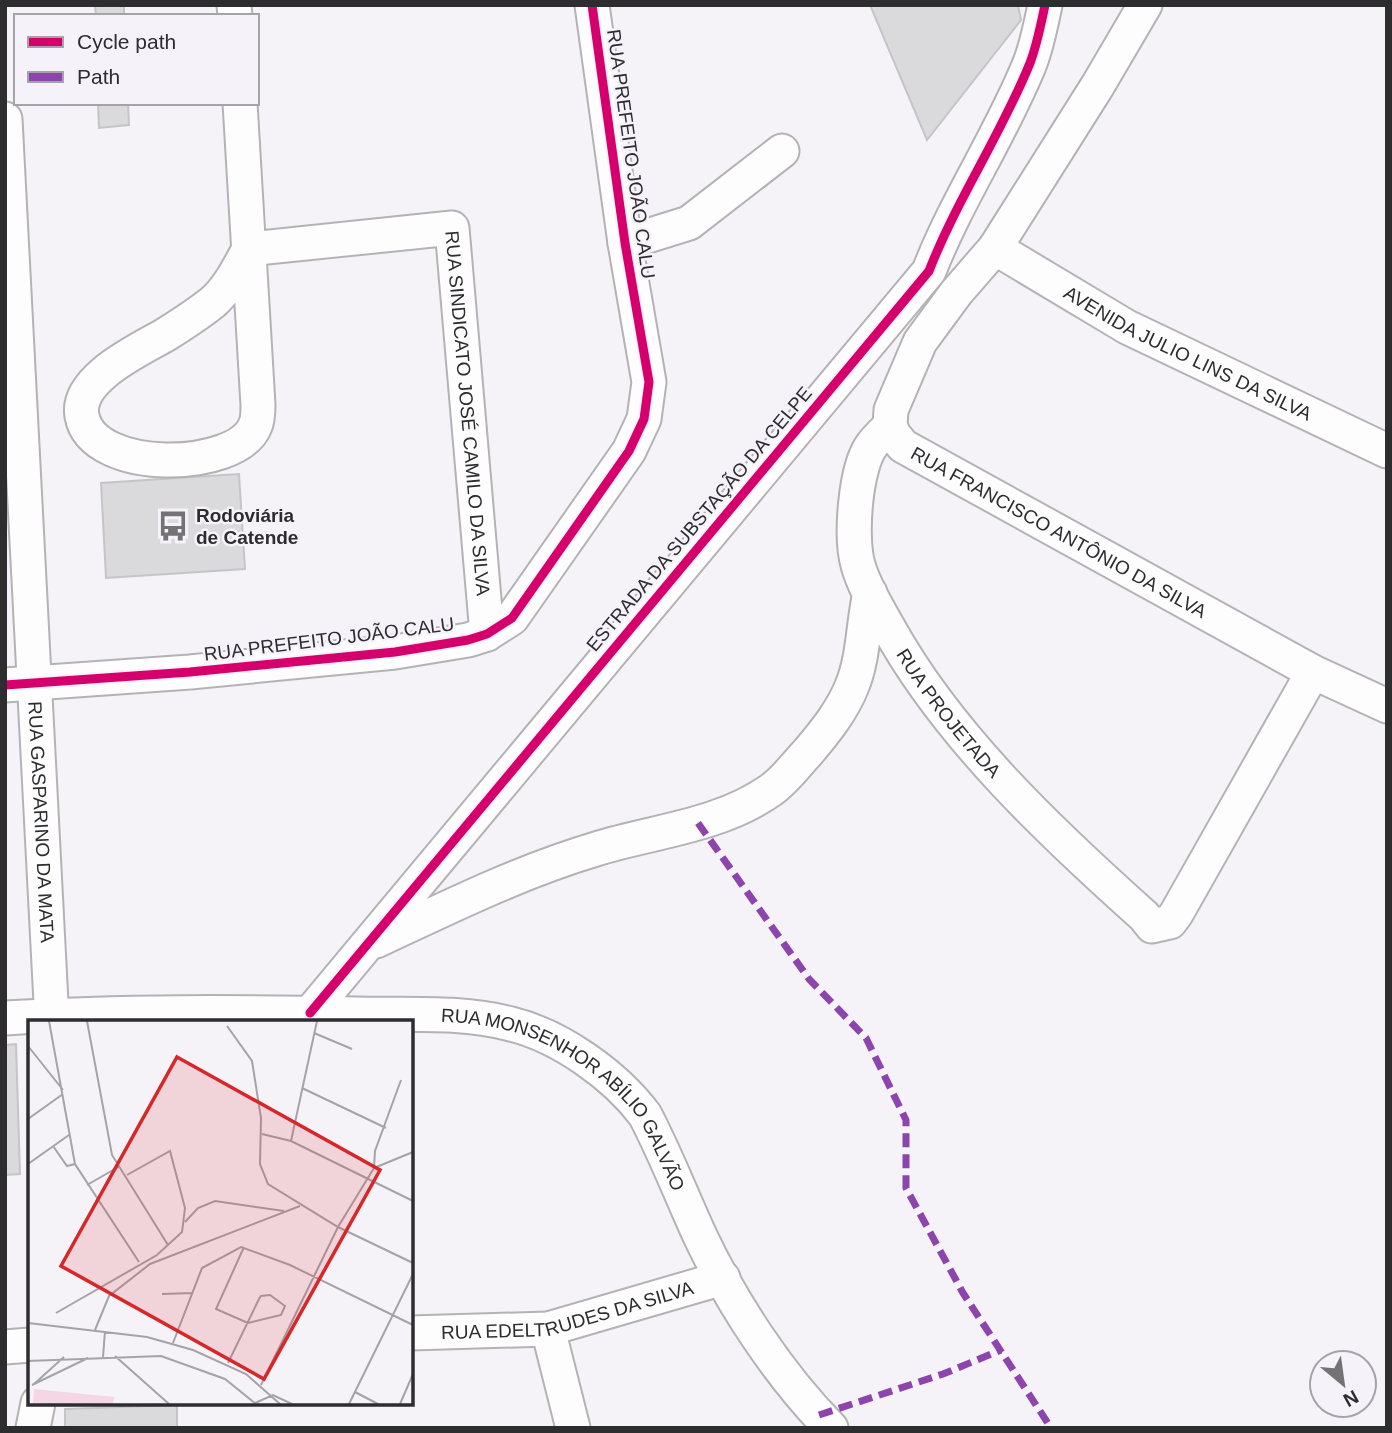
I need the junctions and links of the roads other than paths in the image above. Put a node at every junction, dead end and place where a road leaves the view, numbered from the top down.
1 (592, 5) edge
2 (1045, 5) edge
3 (1145, 5) edge
4 (240, 105) edge
5 (5, 119) edge
6 (782, 151) dead end
7 (625, 243) junction
8 (995, 248) junction
9 (249, 249) junction
10 (929, 271) junction
11 (956, 293) junction
12 (890, 426) junction
13 (1387, 451) edge
14 (870, 593) junction
15 (487, 634) junction
16 (1313, 672) junction
17 (19, 684) edge
18 (1382, 692) edge
19 (366, 945) junction
20 (310, 1013) junction
21 (5, 1018) edge
22 (52, 1019) edge
23 (723, 1278) junction
24 (548, 1329) junction
25 (413, 1333) edge
26 (28, 1345) edge
27 (5, 1347) edge
28 (38, 1405) edge
29 (33, 1428) edge
30 (573, 1428) edge
31 (831, 1428) edge

1 - 7 street, RUA PREFEITO JOÃO CALU
2 - 10 street, ESTRADA DA SUBSTAÇÃO DA CELPE
3 - 8 street
4 - 9 street
5 - 17 street, RUA GASPARINO DA MATA
6 - 7 street
7 - 15 street, RUA PREFEITO JOÃO CALU
8 - 11 street
8 - 13 street, AVENIDA JULIO LINS DA SILVA
9 - 9 street
9 - 15 street, RUA SINDICATO JOSÉ CAMILO DA SILVA
10 - 11 street
10 - 19 street, ESTRADA DA SUBSTAÇÃO DA CELPE
11 - 12 street
12 - 14 street, RUA PROJETADA
12 - 16 street, RUA FRANCISCO ANTÔNIO DA SILVA
14 - 16 street, RUA PROJETADA
14 - 19 street
15 - 17 street, RUA PREFEITO JOÃO CALU
16 - 18 street, RUA FRANCISCO ANTÔNIO DA SILVA
17 - 22 street, RUA GASPARINO DA MATA
19 - 20 street, ESTRADA DA SUBSTAÇÃO DA CELPE
20 - 22 street, RUA MONSENHOR ABÍLIO GALVÃO
20 - 23 street, RUA MONSENHOR ABÍLIO GALVÃO
21 - 22 street, RUA MONSENHOR ABÍLIO GALVÃO
23 - 24 street, RUA EDELTRUDES DA SILVA
23 - 31 street, RUA MONSENHOR ABÍLIO GALVÃO
24 - 25 street, RUA EDELTRUDES DA SILVA
24 - 30 street
26 - 27 street
28 - 29 street

